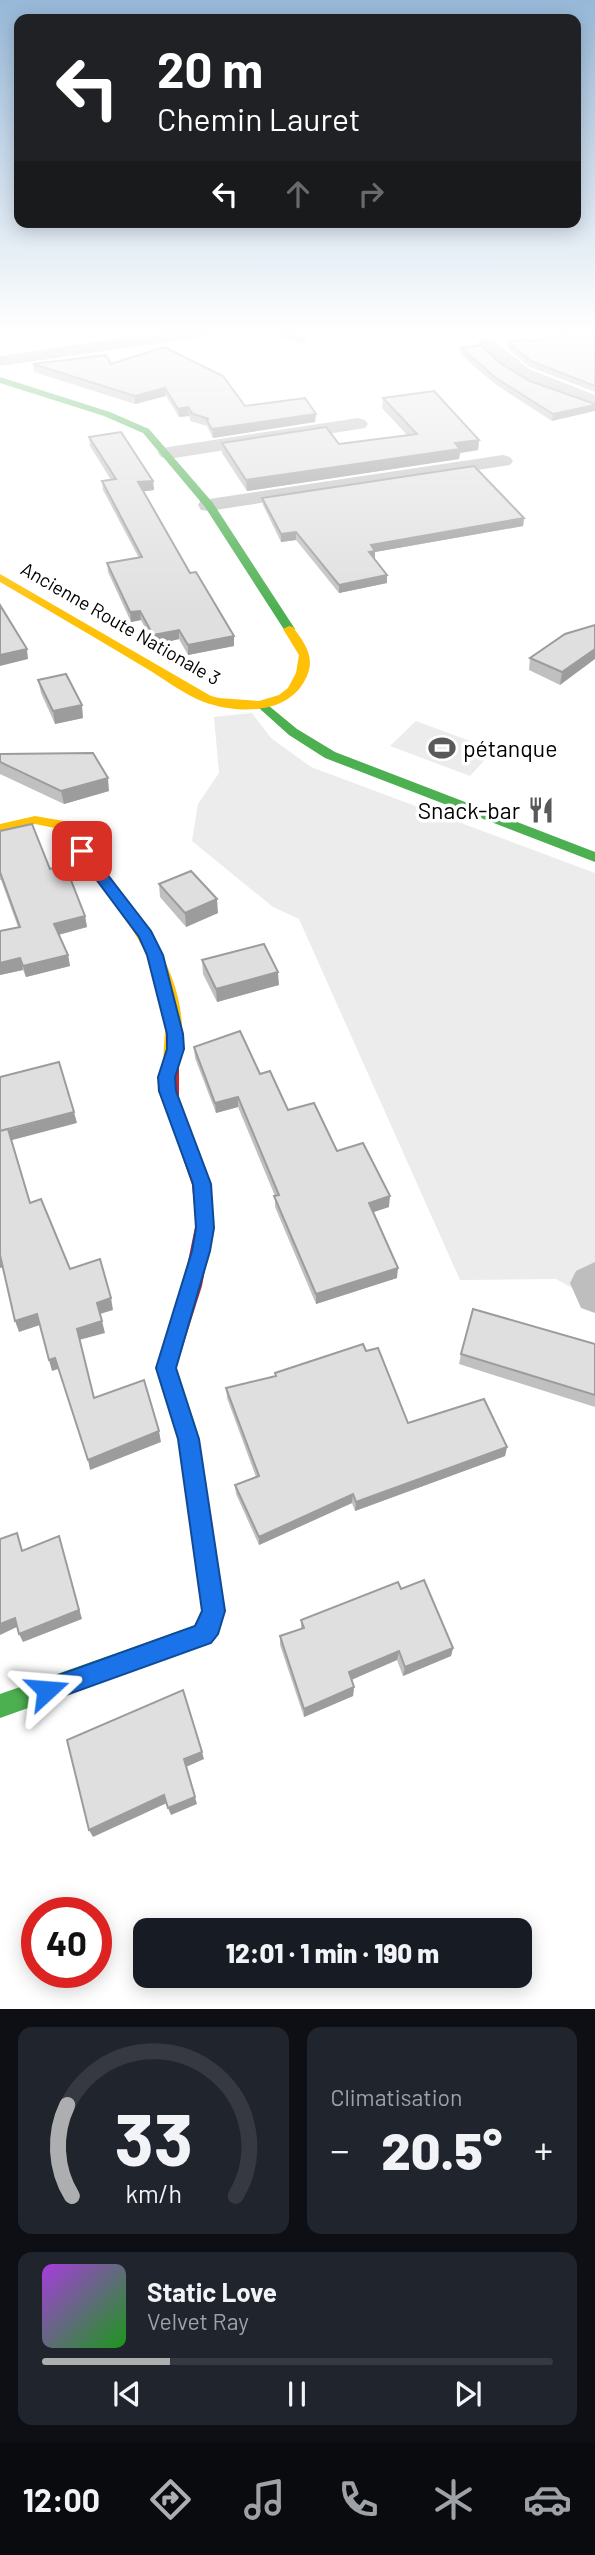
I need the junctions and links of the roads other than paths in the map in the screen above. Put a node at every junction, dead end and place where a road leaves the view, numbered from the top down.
1 (134, 425) edge
2 (353, 425) edge
3 (168, 453) junction
4 (503, 461) dead end
5 (209, 505) junction
6 (0, 577) edge
7 (263, 705) junction
8 (0, 828) edge
9 (595, 857) edge
10 (595, 1279) edge
11 (595, 1294) edge
12 (0, 1706) edge

1 - 3 main road, Ancienne Route Nationale 3
2 - 3 street
3 - 5 main road, Ancienne Route Nationale 3
4 - 5 street
5 - 7 main road, Ancienne Route Nationale 3
6 - 7 main road, Ancienne Route Nationale 3
7 - 9 main road
8 - 12 main road
10 - 11 street

